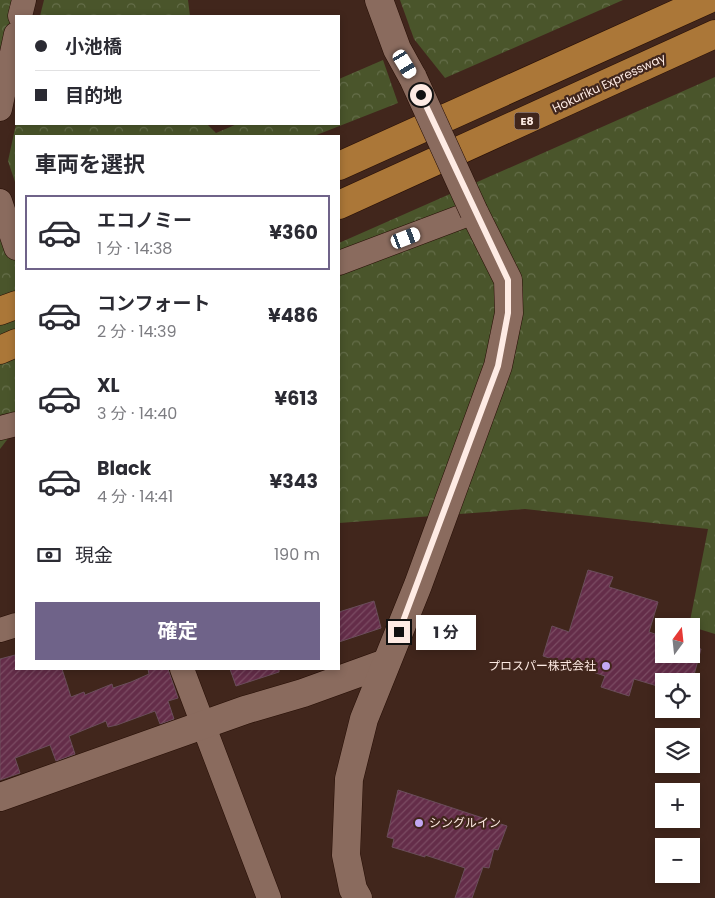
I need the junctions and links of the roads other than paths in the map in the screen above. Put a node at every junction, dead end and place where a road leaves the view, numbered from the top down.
1 (24, 0) edge
2 (379, 0) edge
3 (707, 0) edge
4 (20, 15) edge
5 (715, 34) edge
6 (15, 39) edge
7 (0, 109) edge
8 (340, 166) edge
9 (340, 205) edge
10 (2, 209) edge
11 (474, 212) junction
12 (15, 245) edge
13 (340, 264) edge
14 (15, 305) edge
15 (0, 311) edge
16 (15, 343) edge
17 (0, 350) edge
18 (15, 424) edge
19 (0, 428) edge
20 (15, 625) edge
21 (0, 630) edge
22 (386, 663) junction
23 (182, 670) edge
24 (204, 726) junction
25 (0, 797) edge
26 (268, 898) edge
27 (358, 898) edge

1 - 4 street
2 - 11 street, bridge
3 - 8 highway
5 - 9 highway, Hokuriku Expressway / E8
6 - 7 street
10 - 12 street
11 - 13 street
11 - 22 street
14 - 15 highway
16 - 17 highway
18 - 19 street
20 - 21 street
22 - 24 street
22 - 27 street
23 - 24 street
24 - 25 street
24 - 26 street

